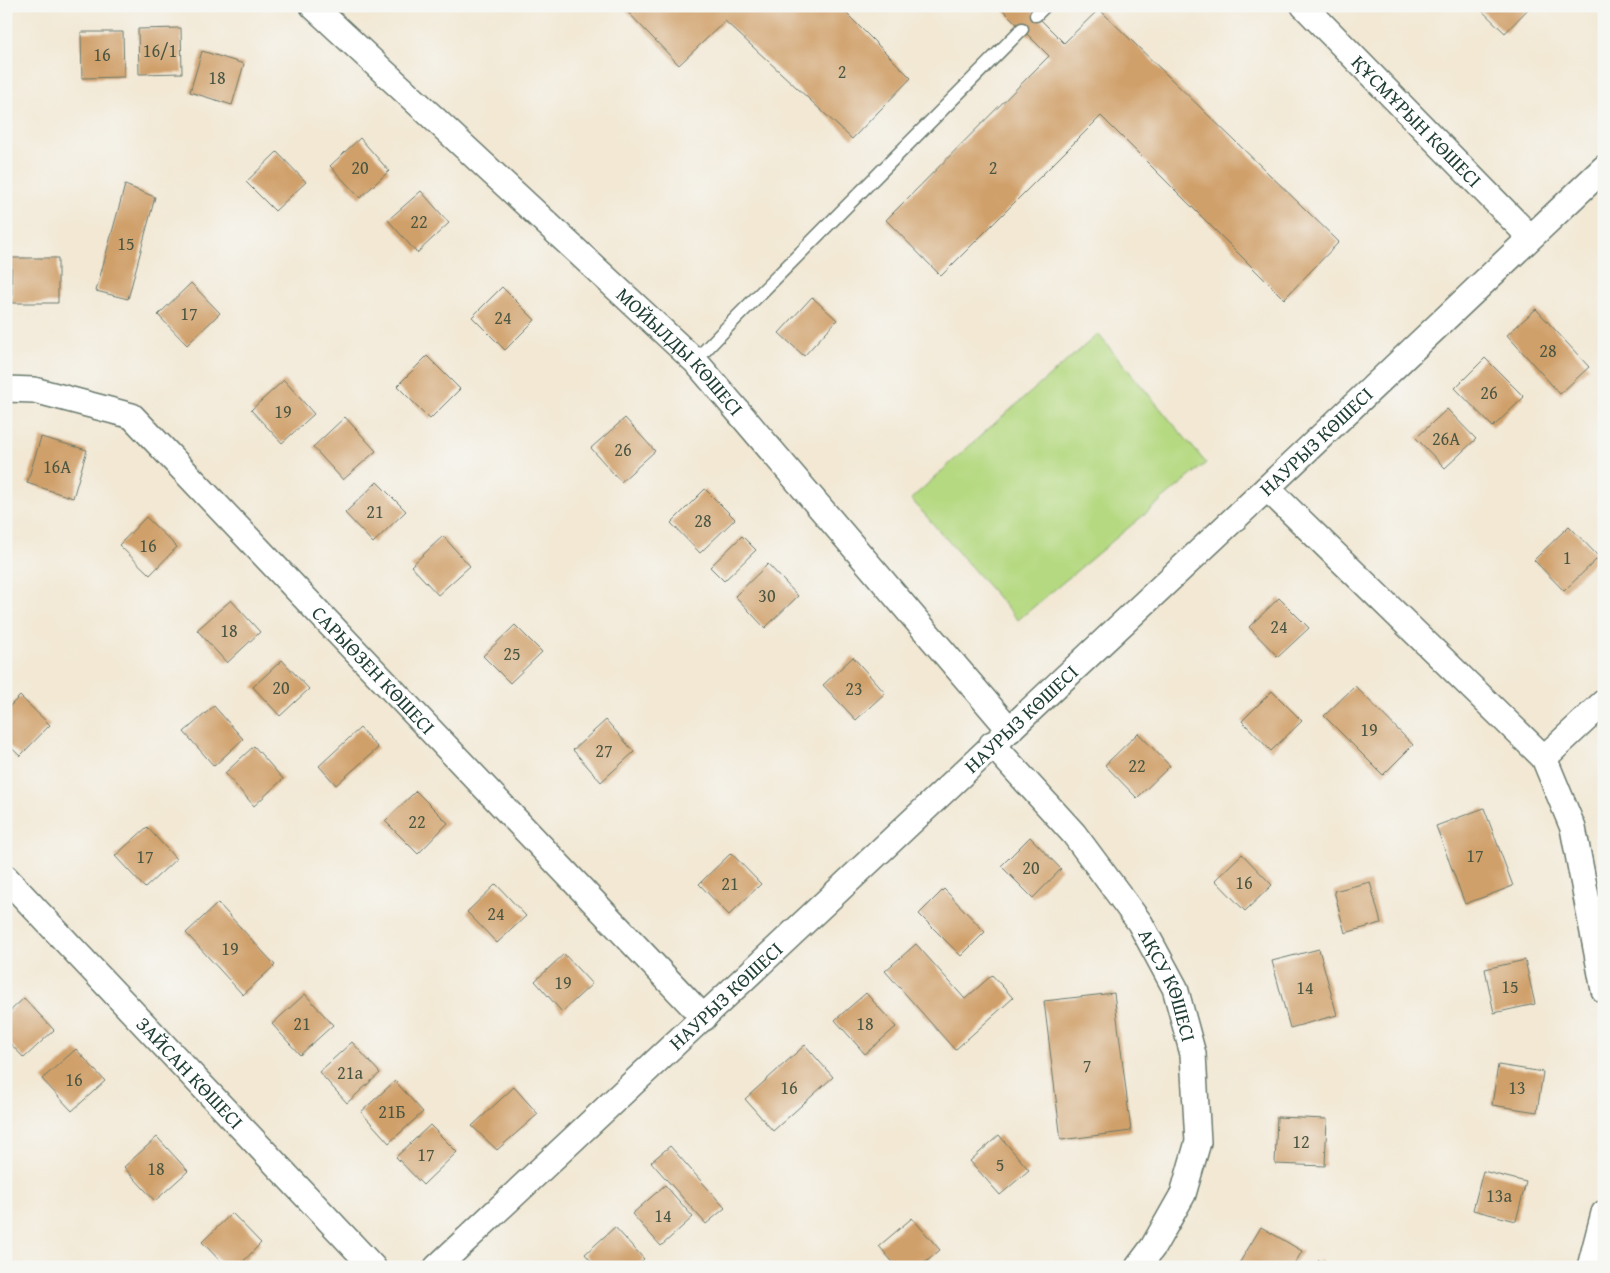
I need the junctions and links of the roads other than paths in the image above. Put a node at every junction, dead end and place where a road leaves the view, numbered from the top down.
1 (313, 6) edge
2 (1304, 6) edge
3 (1022, 30) dead end
4 (1604, 168) edge
5 (1530, 237) junction
6 (695, 361) junction
7 (6, 389) edge
8 (1267, 488) junction
9 (1604, 702) edge
10 (1001, 737) junction
11 (1544, 758) junction
12 (6, 878) edge
13 (1604, 990) edge
14 (704, 1018) junction
15 (1604, 1213) edge
16 (373, 1267) edge
17 (437, 1267) edge
18 (1138, 1267) edge
19 (1590, 1267) edge

1 - 6 street, МОЙЫЛДЫ КӨШЕСІ
2 - 5 street, ҚҰСМҰРЫН КӨШЕСІ
3 - 6 lane
4 - 5 street, НАУРЫЗ КӨШЕСІ
5 - 8 street, НАУРЫЗ КӨШЕСІ
6 - 10 street, МОЙЫЛДЫ КӨШЕСІ
7 - 14 street, САРЫӨЗЕН КӨШЕСІ
8 - 10 street, НАУРЫЗ КӨШЕСІ
8 - 11 street
9 - 11 street
10 - 14 street, НАУРЫЗ КӨШЕСІ
10 - 18 street, АҚСУ КӨШЕСІ
11 - 13 street
12 - 16 street, ЗАЙСАН КӨШЕСІ
14 - 17 street, НАУРЫЗ КӨШЕСІ
15 - 19 street

